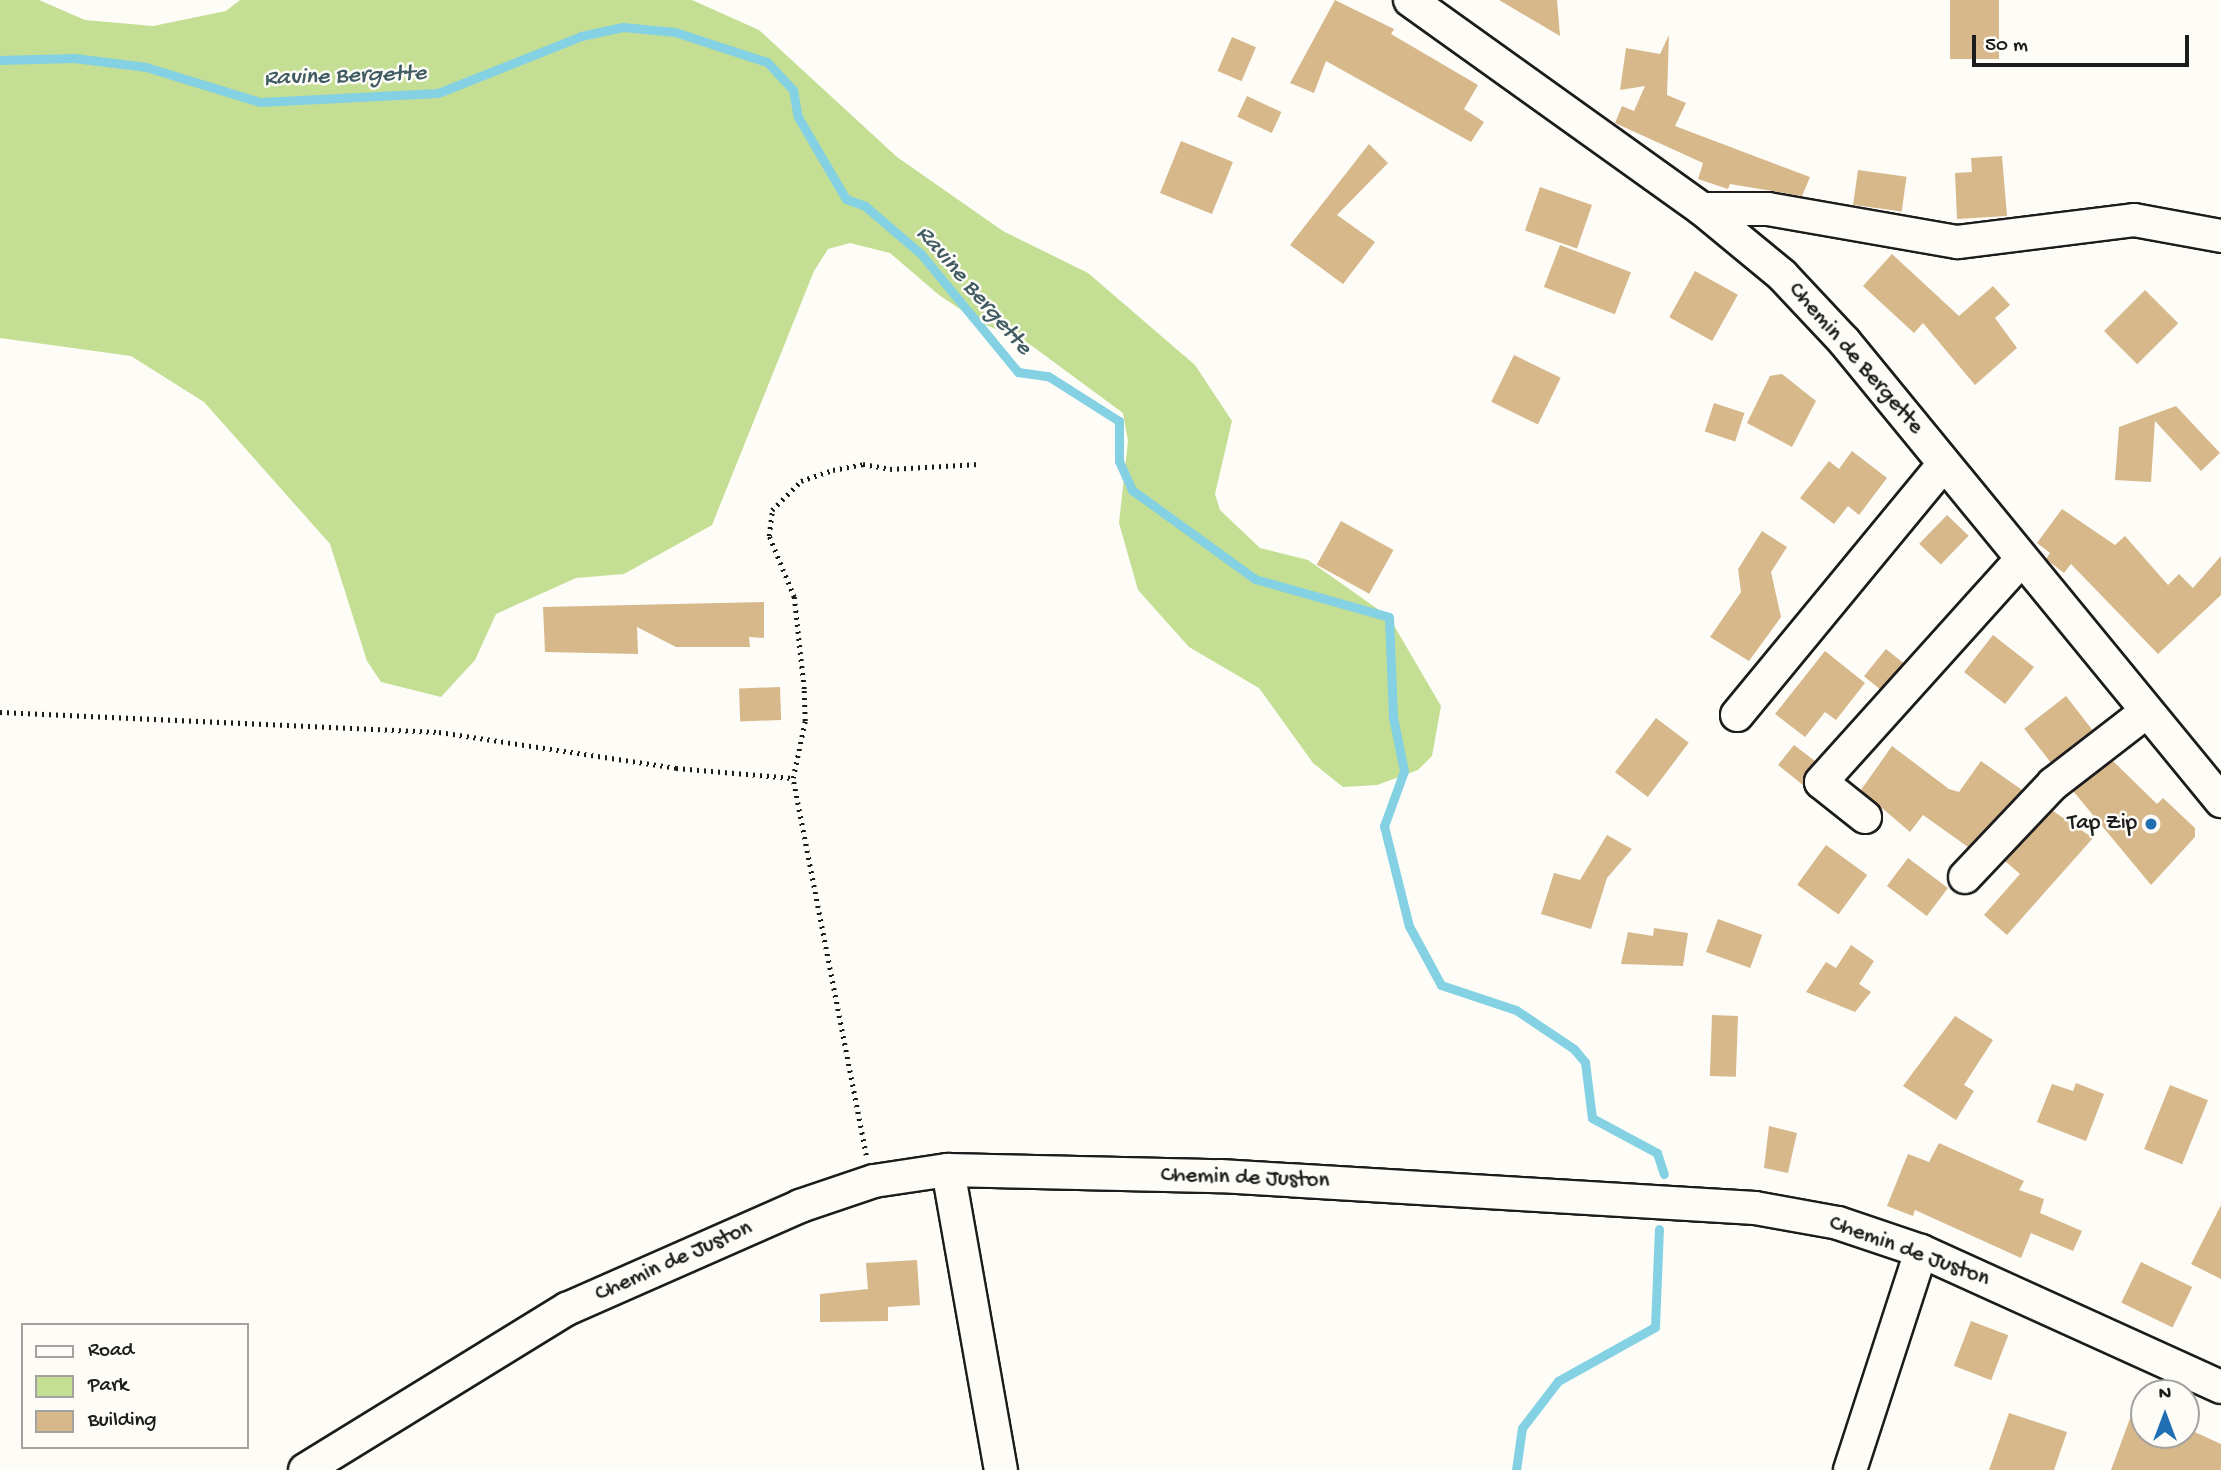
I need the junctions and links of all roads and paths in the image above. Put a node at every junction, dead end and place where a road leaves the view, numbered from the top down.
1 (1410, 0) edge
2 (1702, 209) junction
3 (2221, 236) edge
4 (979, 464) dead end
5 (1944, 464) junction
6 (2020, 561) junction
7 (0, 712) edge
8 (2144, 713) junction
9 (1737, 715) dead end
10 (793, 778) junction
11 (2221, 802) edge
12 (1866, 817) dead end
13 (1965, 877) dead end
14 (948, 1170) junction
15 (874, 1181) junction
16 (1921, 1251) junction
17 (2221, 1387) edge
18 (305, 1470) edge
19 (1001, 1470) edge
20 (1850, 1470) edge

1 - 2 street, Chemin de Bergette
2 - 3 street
2 - 5 street, Chemin de Bergette
4 - 10 path
5 - 6 street, Chemin de Bergette
5 - 9 street
6 - 8 street, Chemin de Bergette
6 - 12 street
7 - 10 path
8 - 11 street, Chemin de Bergette
8 - 13 street
10 - 15 path
14 - 15 street, Chemin de Juston
14 - 16 street, Chemin de Juston
14 - 19 street
15 - 18 street, Chemin de Juston
16 - 17 street, Chemin de Juston
16 - 20 street

